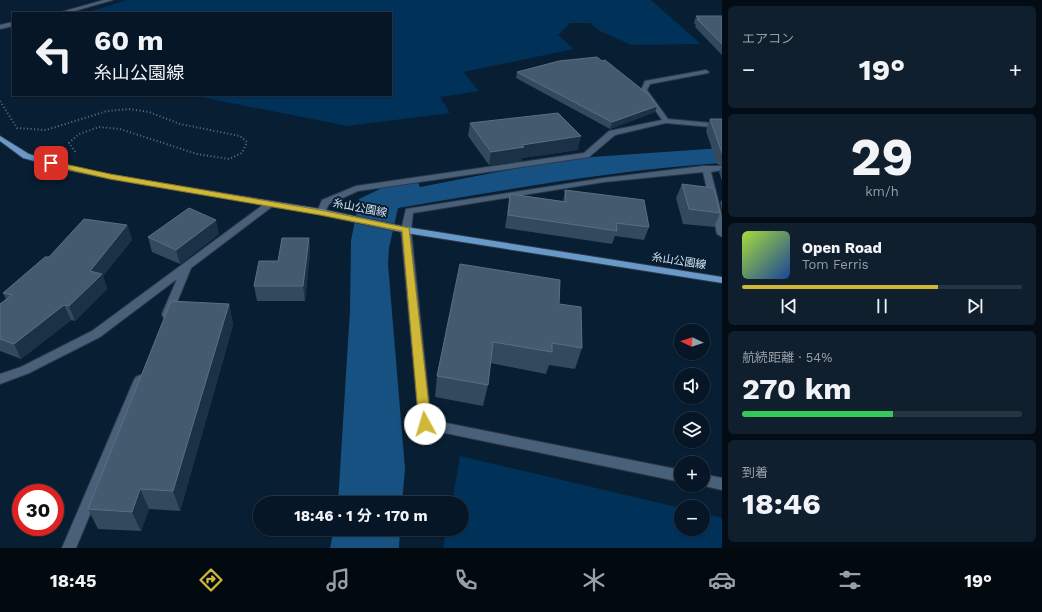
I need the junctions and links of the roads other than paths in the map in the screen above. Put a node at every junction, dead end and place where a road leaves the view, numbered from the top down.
1 (110, 0) edge
2 (65, 12) edge
3 (12, 24) edge
4 (0, 27) edge
5 (706, 72) dead end
6 (666, 121) junction
7 (722, 126) edge
8 (0, 138) edge
9 (706, 168) junction
10 (722, 168) edge
11 (270, 204) junction
12 (320, 212) junction
13 (406, 230) junction
14 (722, 234) edge
15 (188, 265) junction
16 (722, 281) edge
17 (164, 323) edge
18 (145, 366) edge
19 (0, 378) edge
20 (674, 475) edge
21 (710, 481) edge
22 (722, 484) edge
23 (69, 548) edge

1 - 2 street
3 - 4 street
5 - 6 street
6 - 7 street
6 - 12 street
8 - 11 main road, 糸山公園線
9 - 10 street
9 - 13 street
9 - 14 street
11 - 12 main road, 糸山公園線
11 - 15 street
12 - 13 main road, 糸山公園線
13 - 16 main road, 糸山公園線
13 - 20 street
15 - 17 street
15 - 19 street
18 - 23 street
21 - 22 street

